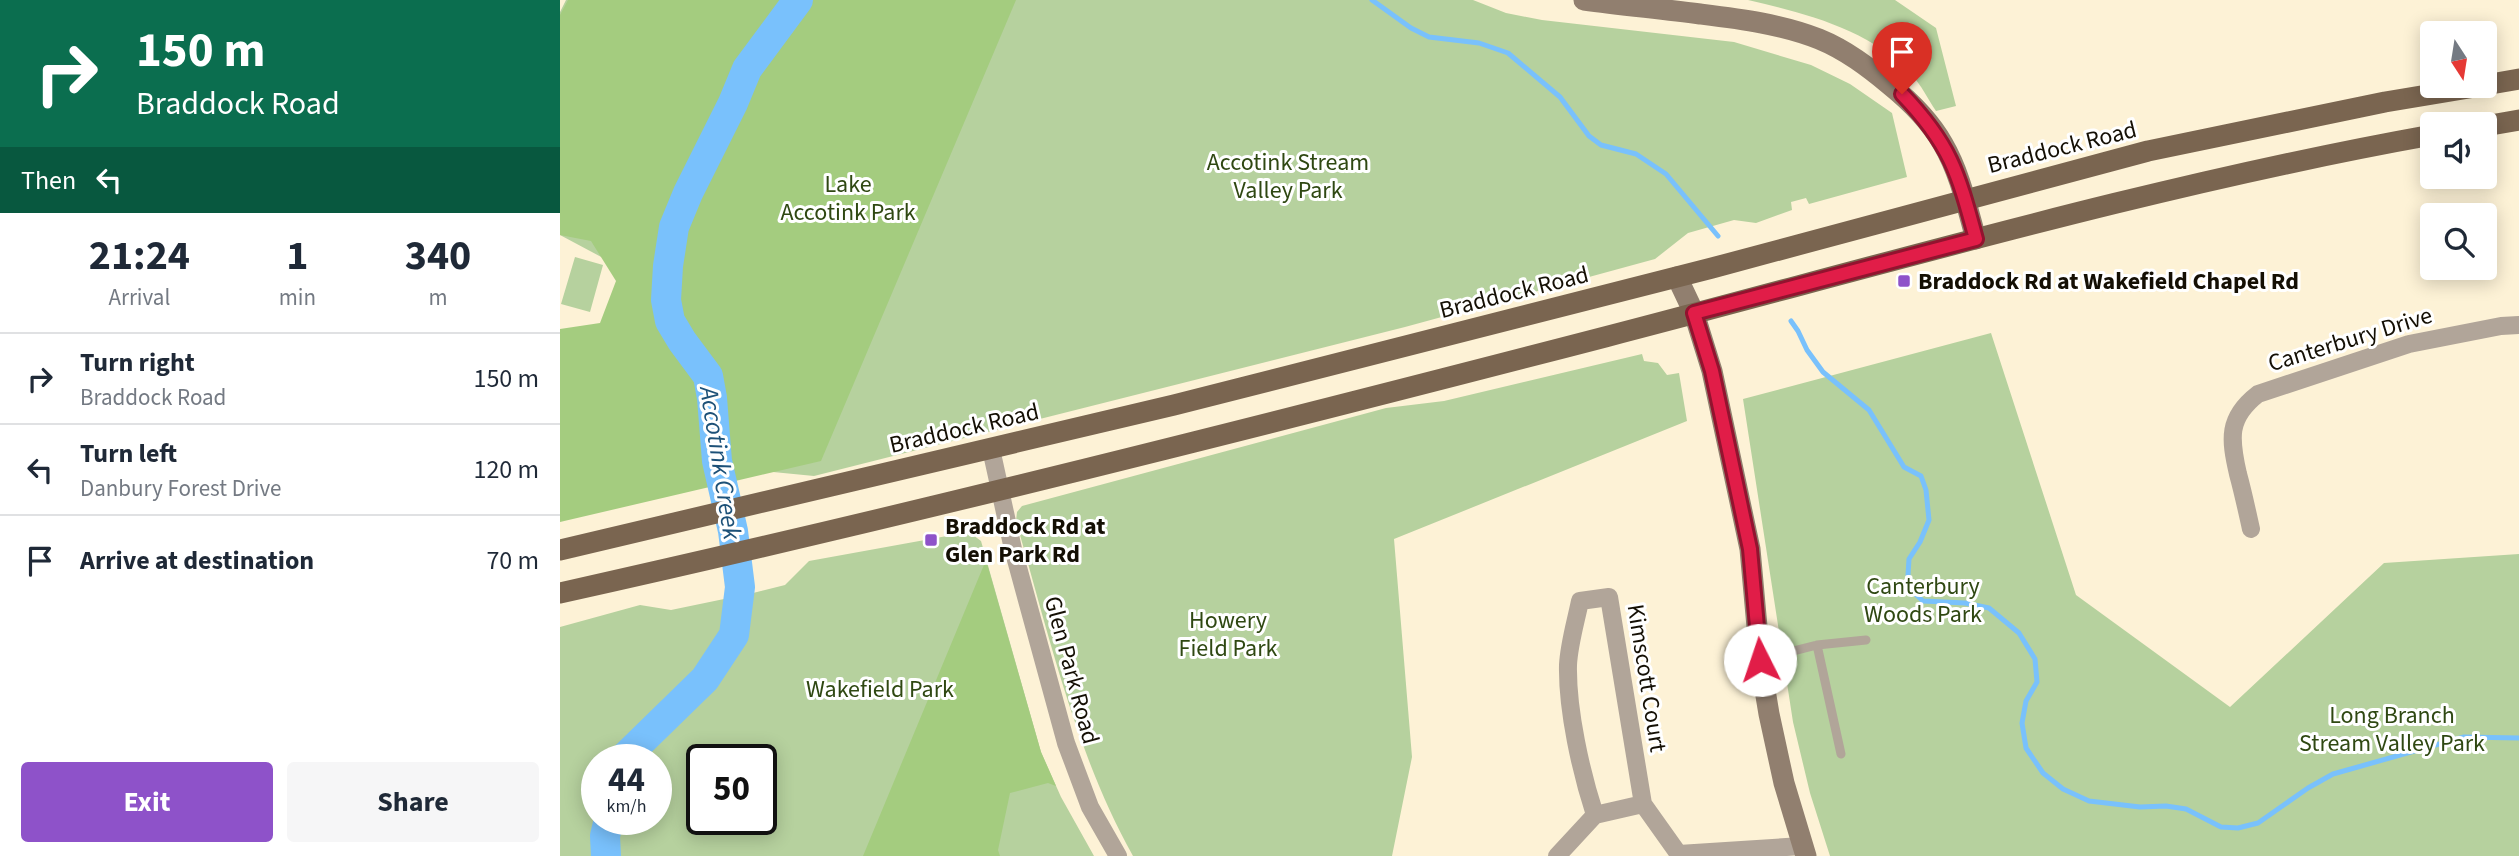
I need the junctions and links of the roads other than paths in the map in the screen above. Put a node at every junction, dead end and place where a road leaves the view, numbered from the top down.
1 (1584, 0) edge
2 (2519, 79) edge
3 (2497, 83) edge
4 (2420, 96) edge
5 (2519, 120) edge
6 (2497, 124) edge
7 (2420, 137) edge
8 (1965, 198) junction
9 (1976, 239) junction
10 (1677, 277) junction
11 (1694, 313) junction
12 (2519, 325) edge
13 (991, 449) junction
14 (999, 490) junction
15 (2251, 529) dead end
16 (560, 550) edge
17 (560, 593) edge
18 (1866, 640) dead end
19 (1817, 645) junction
20 (1760, 660) junction
21 (1841, 754) dead end
22 (1643, 804) junction
23 (1595, 815) junction
24 (1804, 851) edge
25 (1679, 855) edge
26 (1118, 856) edge
27 (1558, 856) edge

1 - 8 main road
2 - 3 main road, Braddock Road
4 - 8 main road, Braddock Road
5 - 6 main road
7 - 9 main road
8 - 9 main road
8 - 10 main road, Braddock Road
9 - 11 main road
10 - 11 main road
10 - 13 main road, Braddock Road
11 - 14 main road
11 - 20 main road
12 - 15 street, Canterbury Drive
13 - 14 street, Glen Park Road
13 - 16 main road, Braddock Road
14 - 17 main road
14 - 26 street, Glen Park Road
18 - 19 lane
19 - 20 lane
19 - 21 lane
20 - 24 main road
22 - 23 street
22 - 23 street, Kimscott Court
22 - 25 street
23 - 27 street
24 - 25 street

